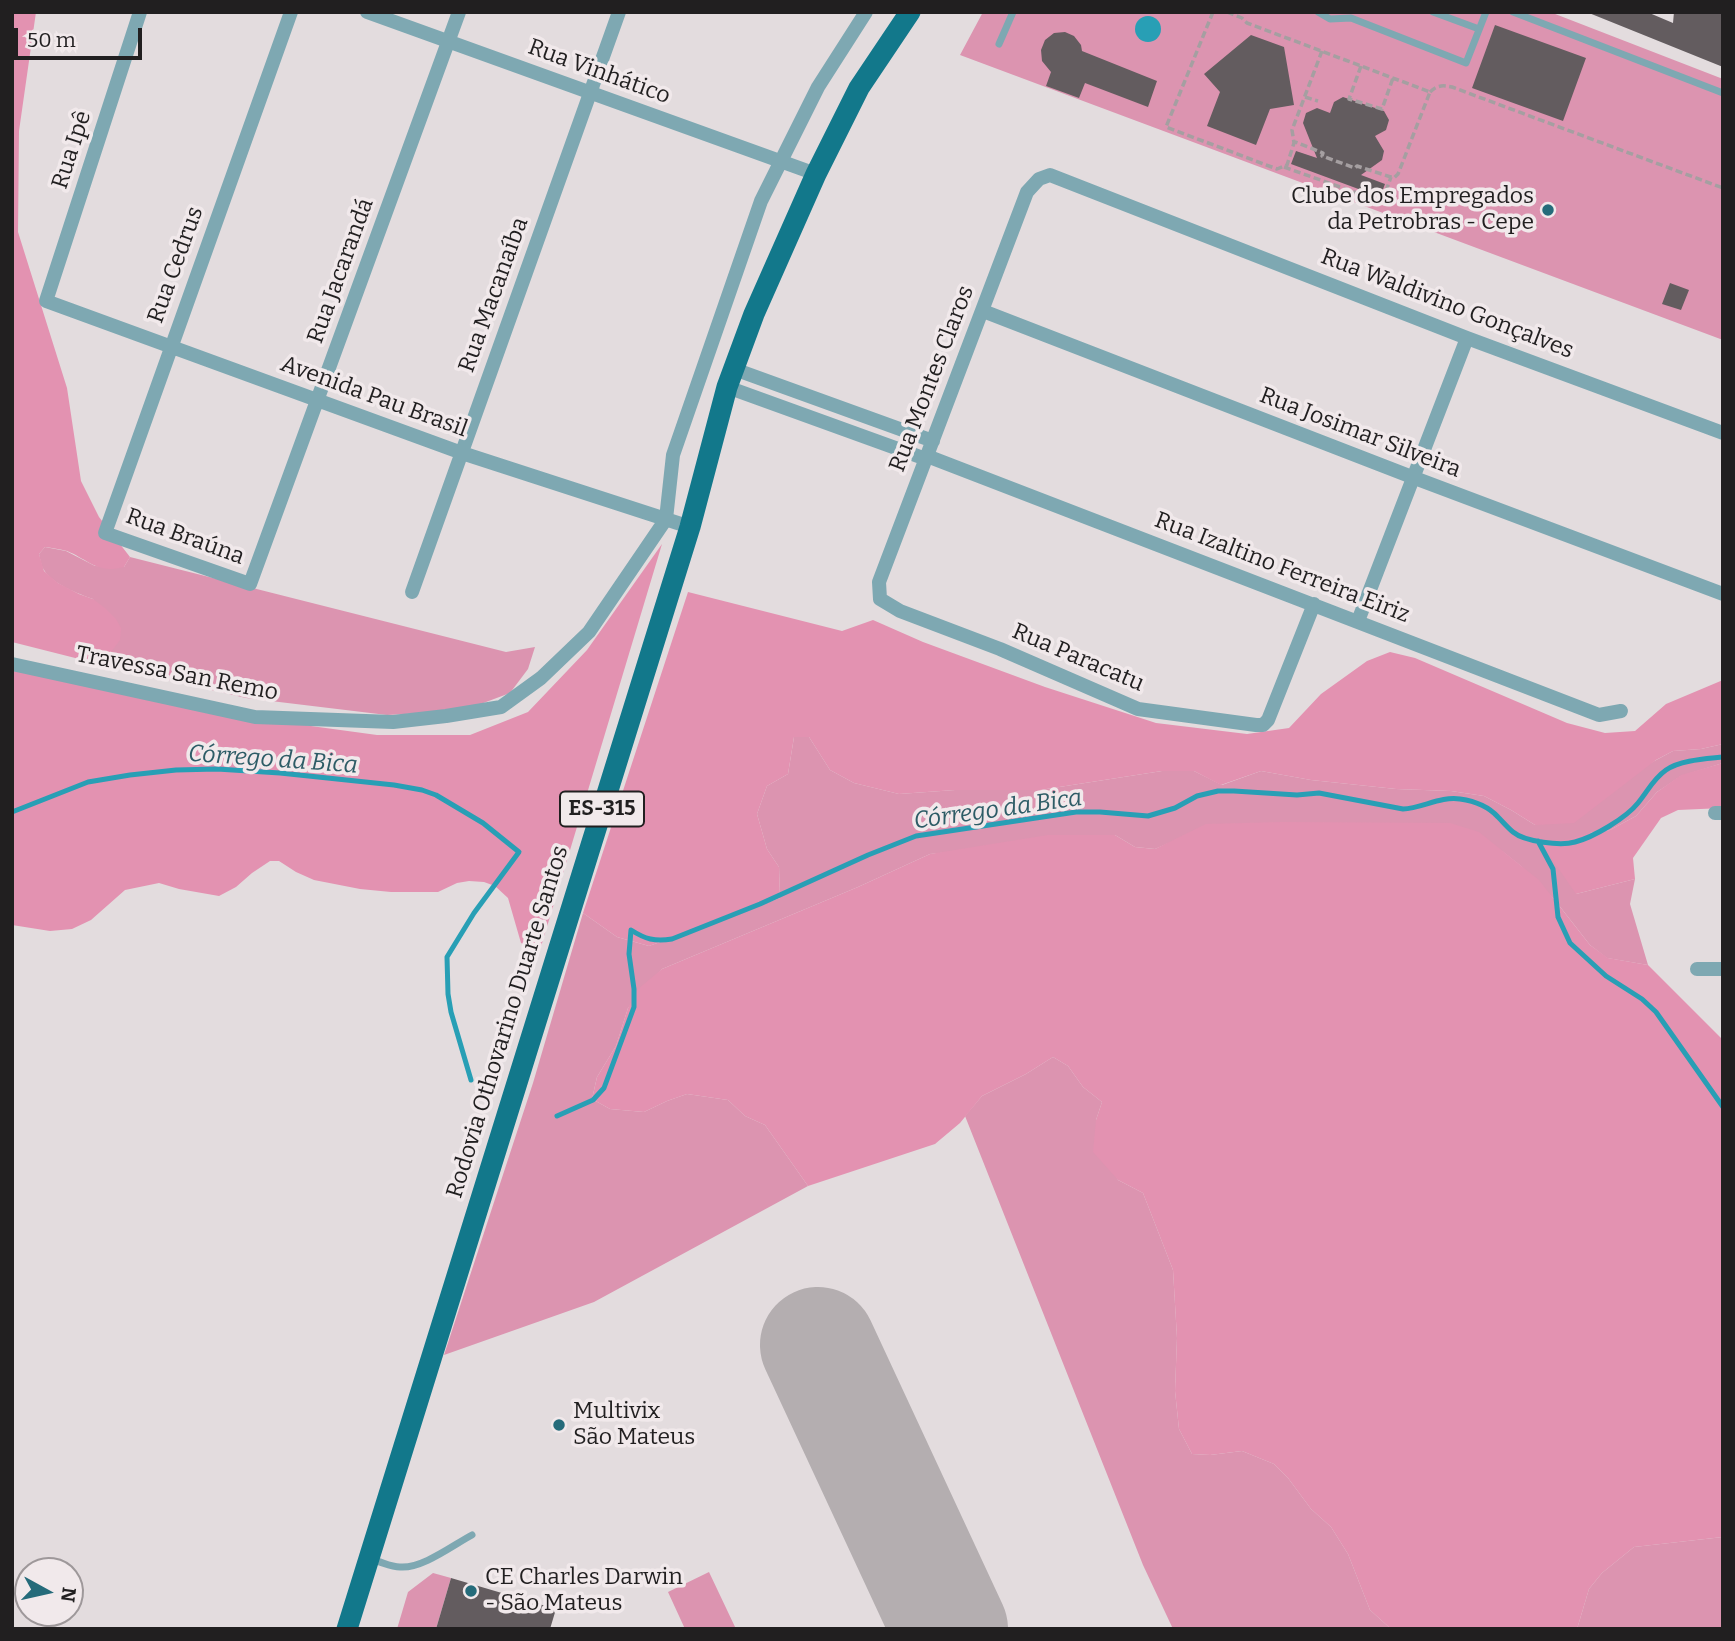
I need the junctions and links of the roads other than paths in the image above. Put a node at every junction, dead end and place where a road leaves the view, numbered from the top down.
1 (140, 12) edge
2 (291, 12) edge
3 (367, 12) edge
4 (459, 12) edge
5 (619, 12) edge
6 (866, 12) edge
7 (910, 12) edge
8 (1013, 12) edge
9 (1318, 12) edge
10 (1433, 12) edge
11 (1486, 12) edge
12 (1514, 12) edge
13 (1479, 29) junction
14 (449, 41) junction
15 (999, 44) dead end
16 (590, 93) junction
17 (1723, 93) edge
18 (781, 161) junction
19 (816, 174) junction
20 (1039, 179) joint
21 (47, 301) joint
22 (983, 310) junction
23 (1467, 338) junction
24 (170, 348) junction
25 (731, 378) junction
26 (317, 401) junction
27 (1723, 433) edge
28 (933, 441) junction
29 (462, 453) junction
30 (927, 457) junction
31 (1412, 477) junction
32 (666, 519) junction
33 (690, 527) junction
34 (105, 533) joint
35 (250, 584) joint
36 (412, 592) dead end
37 (1723, 594) edge
38 (880, 599) joint
39 (1314, 604) junction
40 (1358, 621) junction
41 (12, 664) edge
42 (1621, 711) dead end
43 (1697, 969) dead end
44 (1723, 969) edge
45 (472, 1535) dead end
46 (369, 1559) junction
47 (347, 1629) edge

1 - 21 street, Rua Ipê
2 - 24 street, Rua Cedrus
3 - 14 street, Rua Vinhático
4 - 14 street, Rua Jacarandá
5 - 16 street, Rua Macanaíba
6 - 18 street
7 - 19 main road, Rodovia Othovarino Duarte Santos / ES-315
8 - 15 lane
9 - 13 lane
10 - 13 lane
11 - 13 lane
12 - 17 lane
14 - 16 street, Rua Vinhático
14 - 26 street, Rua Jacarandá
16 - 18 street, Rua Vinhático
16 - 29 street, Rua Macanaíba
18 - 19 street, Rua Vinhático
18 - 32 street
19 - 25 main road, Rodovia Othovarino Duarte Santos / ES-315
20 - 22 street, Rua Montes Claros
20 - 23 street, Rua Waldivino Gonçalves
21 - 24 street, Avenida Pau Brasil
22 - 28 street, Rua Montes Claros
22 - 31 street, Rua Josimar Silveira
23 - 27 street, Rua Waldivino Gonçalves
23 - 31 street
24 - 26 street, Avenida Pau Brasil
24 - 34 street, Rua Cedrus
25 - 28 street
25 - 30 street, Rua Izaltino Ferreira Eiriz
25 - 33 main road, Rodovia Othovarino Duarte Santos / ES-315
26 - 29 street, Avenida Pau Brasil
26 - 35 street, Rua Jacarandá
28 - 30 street, Rua Montes Claros
29 - 32 street, Avenida Pau Brasil
29 - 36 street, Rua Macanaíba
30 - 38 street, Rua Montes Claros
30 - 39 street, Rua Izaltino Ferreira Eiriz
31 - 37 street, Rua Josimar Silveira
31 - 40 street
32 - 33 street, Avenida Pau Brasil
32 - 41 street, Travessa San Remo
33 - 46 main road, Rodovia Othovarino Duarte Santos / ES-315
34 - 35 street, Rua Braúna
38 - 39 street, Rua Paracatu
39 - 40 street, Rua Izaltino Ferreira Eiriz
40 - 42 street, Rua Izaltino Ferreira Eiriz
43 - 44 street
45 - 46 lane
46 - 47 main road, Rodovia Othovarino Duarte Santos / ES-315

